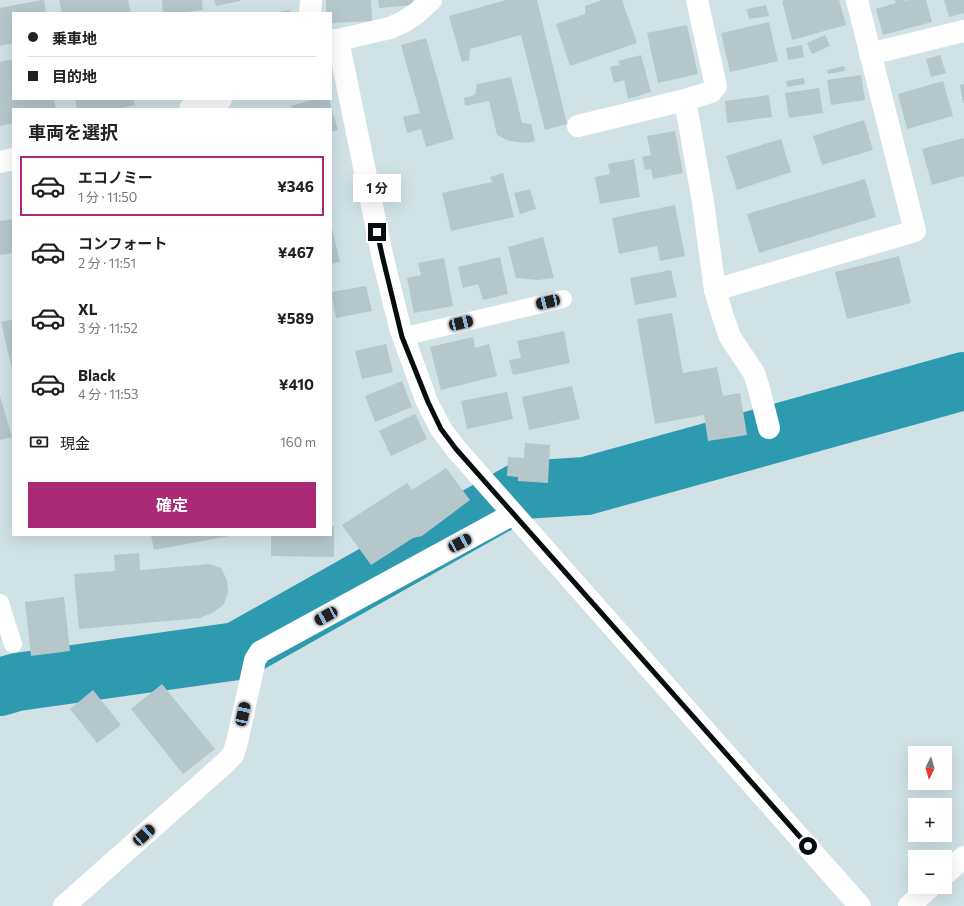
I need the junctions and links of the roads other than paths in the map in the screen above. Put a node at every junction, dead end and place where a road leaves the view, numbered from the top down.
1 (311, 0) edge
2 (431, 0) edge
3 (698, 0) edge
4 (858, 0) edge
5 (310, 12) edge
6 (964, 31) edge
7 (334, 40) edge
8 (870, 54) junction
9 (218, 100) edge
10 (685, 100) junction
11 (193, 108) edge
12 (578, 126) dead end
13 (12, 159) edge
14 (0, 162) edge
15 (716, 290) junction
16 (563, 299) dead end
17 (402, 337) junction
18 (768, 428) dead end
19 (513, 514) junction
20 (0, 603) edge
21 (13, 644) dead end
22 (964, 857) edge
23 (952, 868) edge
24 (922, 894) edge
25 (64, 906) edge
26 (860, 906) edge
27 (909, 906) edge

1 - 5 street
2 - 7 street
3 - 10 street
4 - 8 street
6 - 8 street
7 - 17 street
8 - 15 street
9 - 11 street
10 - 12 street
10 - 15 street
13 - 14 street
15 - 18 street
16 - 17 lane
17 - 19 street
19 - 25 street
19 - 26 street
20 - 21 lane
22 - 23 street
24 - 27 street

